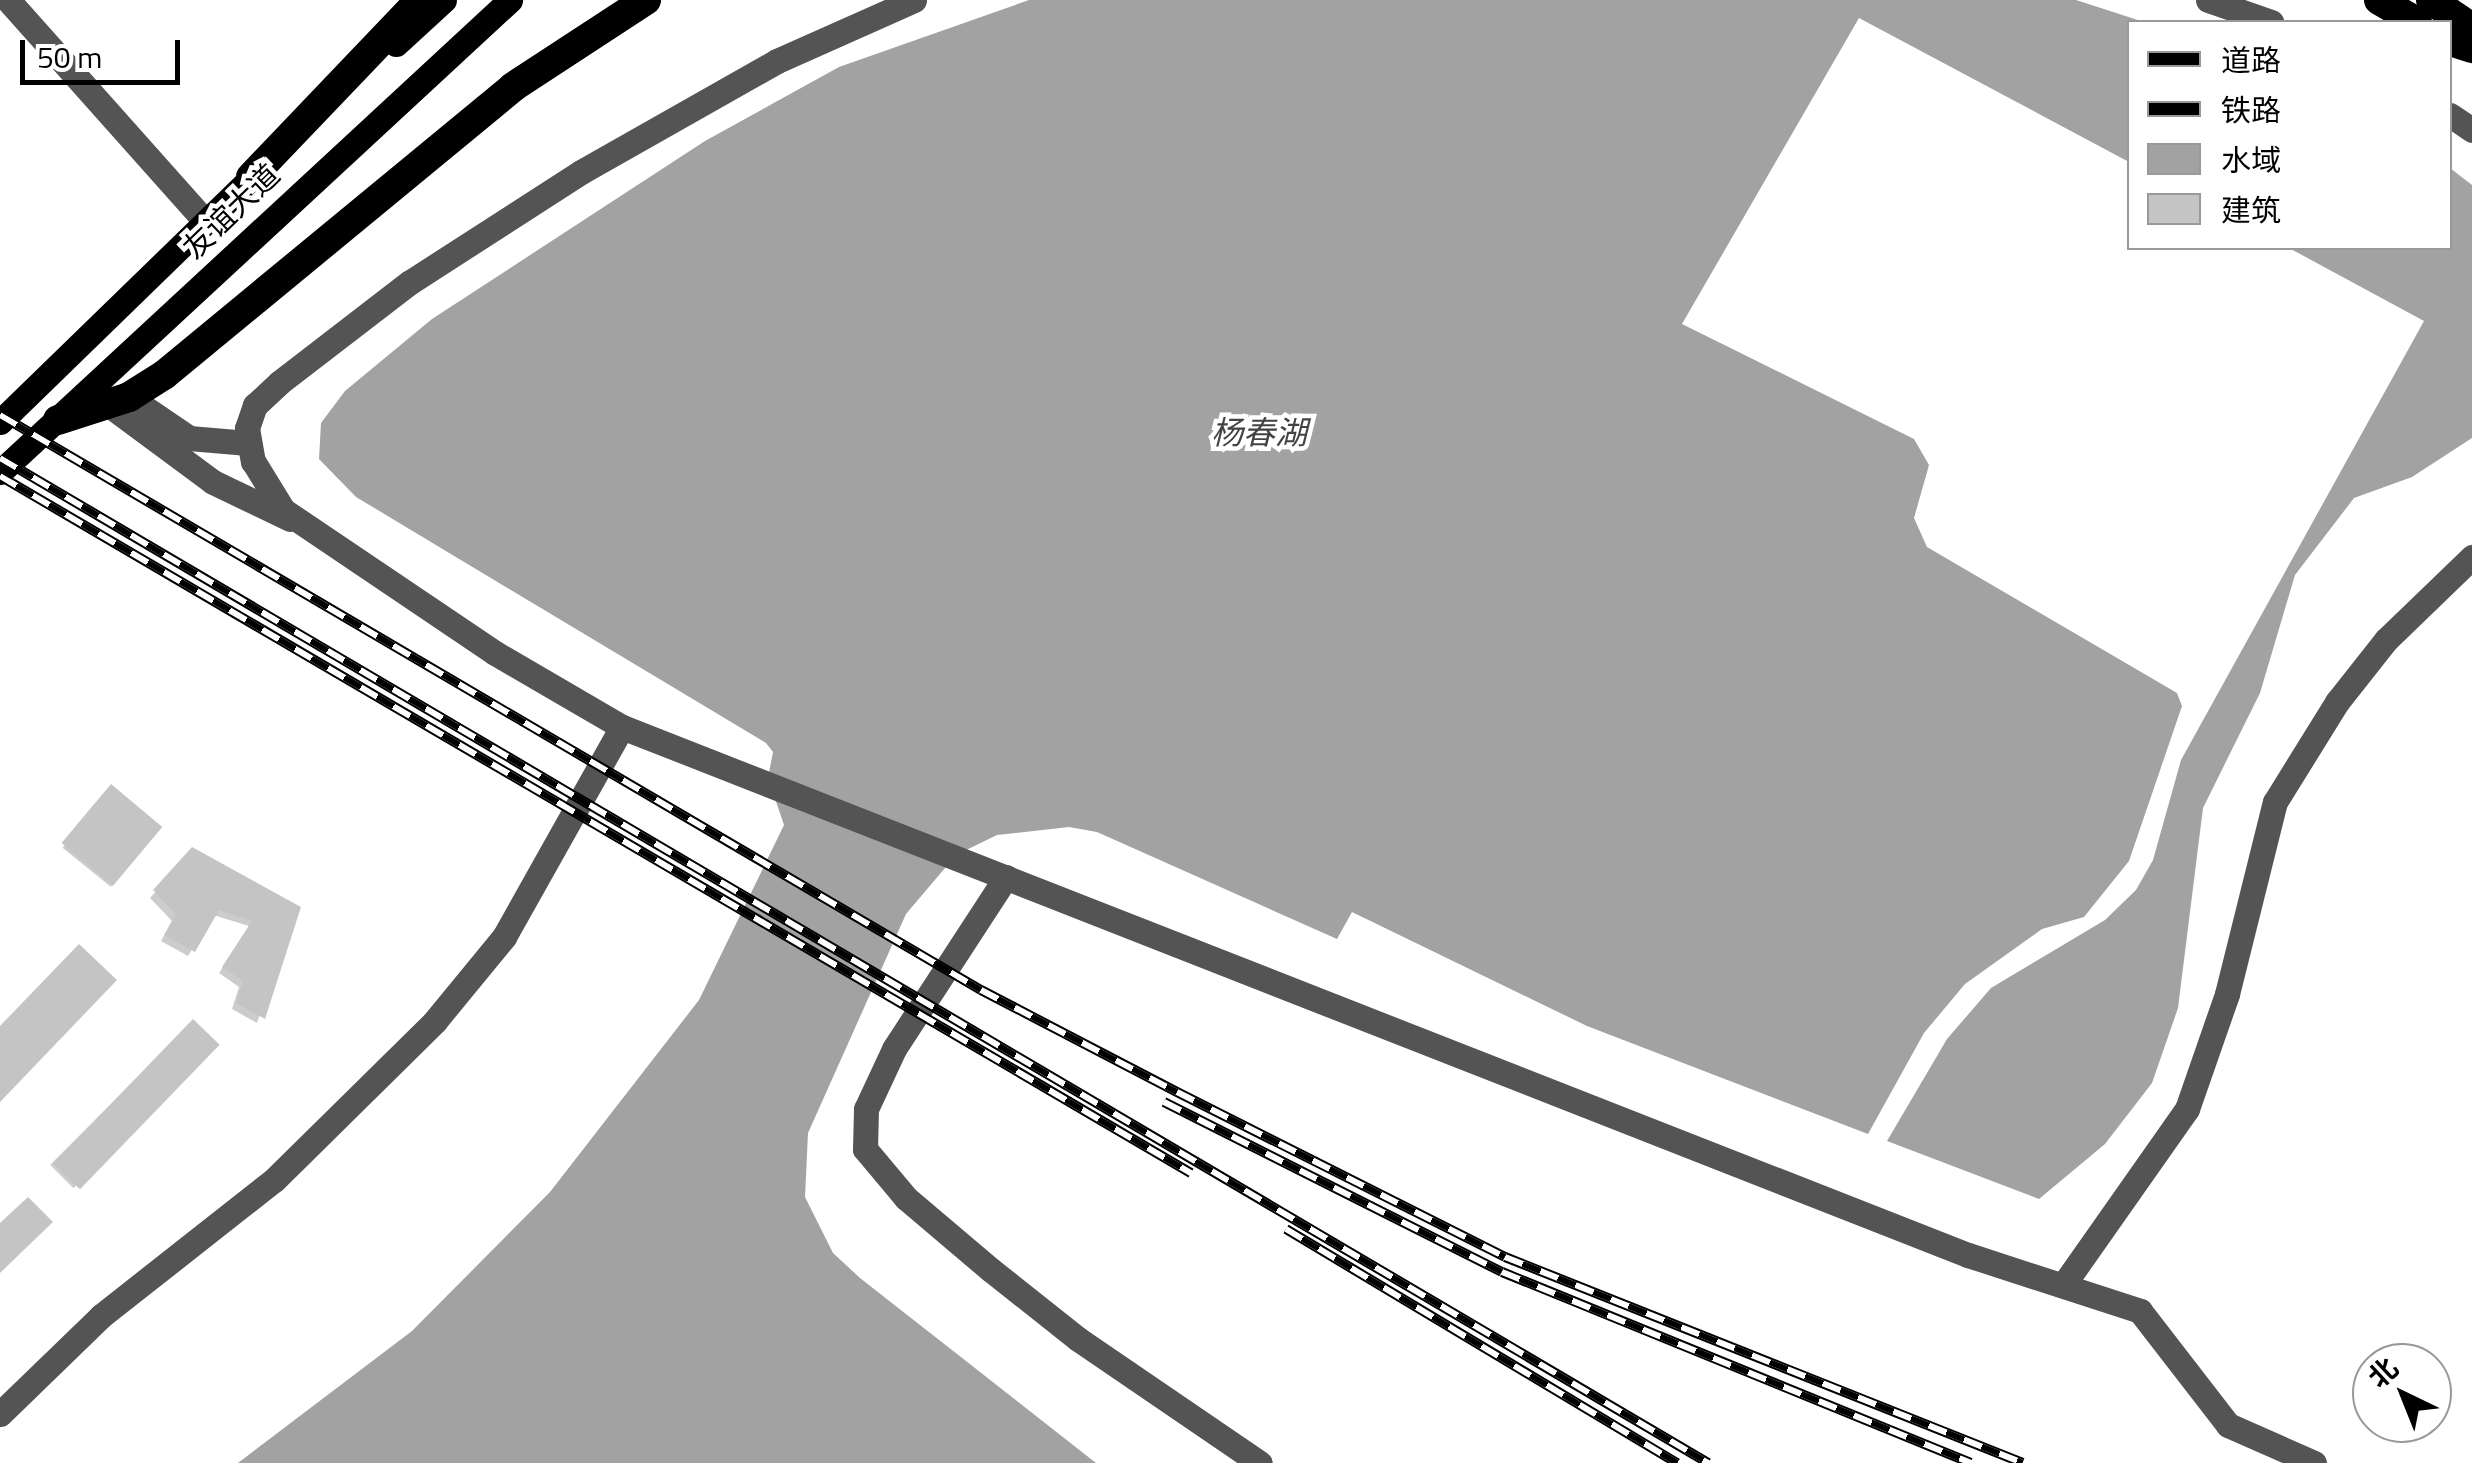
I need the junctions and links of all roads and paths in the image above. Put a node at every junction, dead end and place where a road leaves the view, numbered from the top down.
1 (8, 0) edge
2 (420, 0) edge
3 (444, 0) edge
4 (510, 0) edge
5 (646, 0) edge
6 (914, 0) edge
7 (2208, 0) edge
8 (2379, 0) edge
9 (2430, 0) edge
10 (2265, 20) edge
11 (2414, 20) edge
12 (2472, 28) edge
13 (250, 177) junction
14 (204, 220) junction
15 (119, 401) junction
16 (58, 420) junction
17 (0, 422) edge
18 (248, 444) junction
19 (0, 472) edge
20 (292, 520) junction
21 (2472, 557) edge
22 (622, 726) junction
23 (1002, 876) junction
24 (2064, 1284) junction
25 (0, 1414) edge
26 (1260, 1463) edge
27 (2314, 1463) edge

1 - 14 street
2 - 13 highway
3 - 13 main road, 友谊大道
4 - 16 main road, 友谊大道
5 - 15 highway
6 - 18 street
7 - 10 street
8 - 11 highway
9 - 12 highway
13 - 14 main road, 友谊大道
14 - 17 main road, 友谊大道
15 - 16 highway
15 - 18 street
15 - 20 street
16 - 19 main road, 友谊大道
18 - 20 street
20 - 22 street
21 - 24 street
22 - 23 street
22 - 25 street
23 - 24 street
23 - 26 street
24 - 27 street

